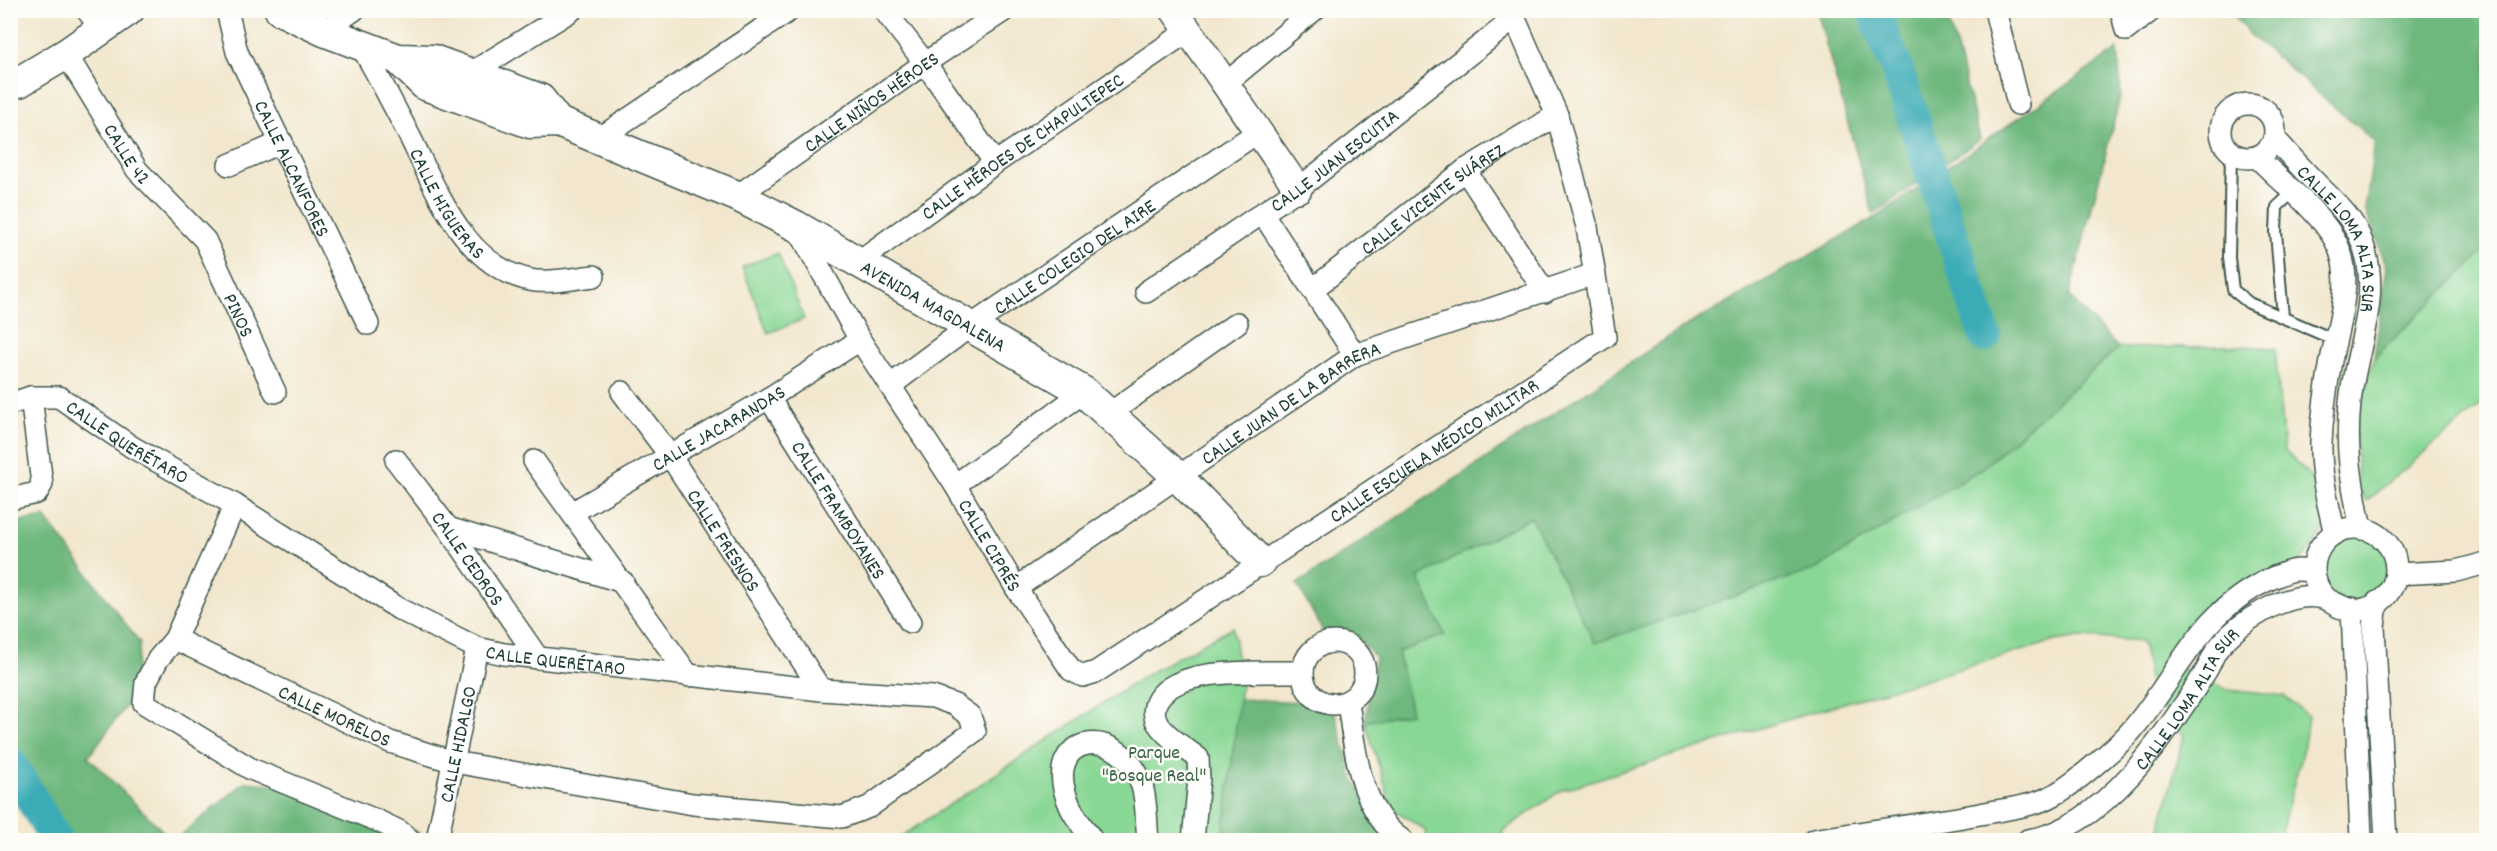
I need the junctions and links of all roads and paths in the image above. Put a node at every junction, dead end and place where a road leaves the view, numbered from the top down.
1 (129, 10) edge
2 (227, 10) edge
3 (280, 10) edge
4 (354, 10) edge
5 (572, 10) edge
6 (790, 10) edge
7 (884, 10) edge
8 (1005, 10) edge
9 (1314, 10) edge
10 (1995, 10) edge
11 (2152, 10) edge
12 (1518, 13) edge
13 (94, 20) edge
14 (2124, 20) edge
15 (1181, 21) edge
16 (324, 31) junction
17 (360, 44) junction
18 (66, 54) junction
19 (398, 59) junction
20 (925, 63) junction
21 (471, 73) junction
22 (10, 81) edge
23 (1225, 84) junction
24 (2018, 105) dead end
25 (1557, 115) junction
26 (558, 122) junction
27 (1258, 132) junction
28 (600, 138) junction
29 (2275, 139) junction
30 (282, 142) junction
31 (2231, 152) junction
32 (2256, 157) junction
33 (995, 163) junction
34 (229, 165) dead end
35 (1465, 170) junction
36 (1298, 189) junction
37 (2292, 193) junction
38 (737, 196) junction
39 (1263, 214) junction
40 (796, 226) junction
41 (205, 240) joint
42 (858, 262) junction
43 (1594, 274) junction
44 (594, 276) dead end
45 (1313, 288) junction
46 (1146, 292) dead end
47 (1545, 292) junction
48 (2283, 317) junction
49 (1237, 323) dead end
50 (368, 324) dead end
51 (969, 327) junction
52 (860, 340) junction
53 (2335, 340) junction
54 (1355, 355) junction
55 (891, 385) junction
56 (275, 392) dead end
57 (622, 392) dead end
58 (1084, 392) junction
59 (31, 397) junction
60 (769, 398) junction
61 (10, 404) edge
62 (1110, 413) junction
63 (671, 457) junction
64 (396, 460) dead end
65 (534, 461) dead end
66 (1177, 476) junction
67 (955, 485) junction
68 (10, 499) edge
69 (235, 505) junction
70 (573, 512) junction
71 (448, 528) junction
72 (2361, 529) junction
73 (2335, 534) junction
74 (1260, 562) junction
75 (2487, 563) edge
76 (2313, 572) junction
77 (2396, 574) junction
78 (623, 582) junction
79 (1016, 588) junction
80 (2377, 602) junction
81 (2348, 608) junction
82 (910, 622) dead end
83 (175, 639) junction
84 (477, 648) junction
85 (538, 658) junction
86 (1303, 672) junction
87 (689, 676) junction
88 (821, 690) junction
89 (1348, 701) junction
90 (454, 762) junction
91 (2032, 803) junction
92 (869, 807) joint
93 (2039, 839) edge
94 (410, 840) edge
95 (437, 840) edge
96 (1092, 840) edge
97 (1148, 840) edge
98 (1193, 840) edge
99 (1402, 840) edge
100 (1814, 840) edge
101 (2361, 840) edge
102 (2386, 840) edge

1 - 13 main road
2 - 30 street, CALLE ALCANFORES
3 - 16 main road, AVENIDA MAGDALENA
4 - 16 street
5 - 21 street
6 - 28 street
7 - 20 street
8 - 20 street, CALLE NIÑOS HÉROES
9 - 23 street
10 - 24 street
11 - 14 street
12 - 25 street
12 - 36 street, CALLE JUAN ESCUTIA
13 - 18 main road
15 - 23 street
15 - 33 street, CALLE HÉROES DE CHAPULTEPEC
16 - 17 main road, AVENIDA MAGDALENA
17 - 19 main road, AVENIDA MAGDALENA
17 - 44 street, CALLE HIGUERAS
18 - 22 main road
18 - 41 street, CALLE 42
19 - 21 main road, AVENIDA MAGDALENA
19 - 26 main road, AVENIDA MAGDALENA
20 - 33 street
20 - 38 street, CALLE NIÑOS HÉROES
21 - 26 main road, AVENIDA MAGDALENA
23 - 27 street
25 - 35 street, CALLE VICENTE SUÁREZ
25 - 43 street
26 - 28 main road, AVENIDA MAGDALENA
27 - 36 street
27 - 51 street, CALLE COLEGIO DEL AIRE
28 - 38 main road, AVENIDA MAGDALENA
29 - 31 street, CALLE LOMA ALTA SUR
29 - 32 street, CALLE LOMA ALTA SUR
29 - 72 street, CALLE LOMA ALTA SUR
30 - 34 street
30 - 50 street, CALLE ALCANFORES
31 - 32 street
31 - 48 lane
32 - 37 street, CALLE LOMA ALTA SUR
33 - 42 street, CALLE HÉROES DE CHAPULTEPEC
35 - 45 street, CALLE VICENTE SUÁREZ
35 - 47 street
36 - 39 street, CALLE JUAN ESCUTIA
37 - 48 lane
37 - 53 street, CALLE LOMA ALTA SUR
38 - 40 main road, AVENIDA MAGDALENA
39 - 45 street
39 - 46 street, CALLE JUAN ESCUTIA
40 - 42 main road, AVENIDA MAGDALENA
40 - 52 street, CALLE CIPRÉS
41 - 56 street, PINOS
42 - 51 main road, AVENIDA MAGDALENA
43 - 47 street, CALLE JUAN DE LA BARRERA
43 - 74 street, CALLE ESCUELA MÉDICO MILITAR
45 - 54 street
47 - 54 street, CALLE JUAN DE LA BARRERA
48 - 53 lane
49 - 62 street
51 - 55 street, CALLE COLEGIO DEL AIRE
51 - 58 main road, AVENIDA MAGDALENA
52 - 55 street, CALLE CIPRÉS
52 - 60 street, CALLE JACARANDAS
53 - 73 street, CALLE LOMA ALTA SUR
54 - 66 street, CALLE JUAN DE LA BARRERA
55 - 67 street, CALLE CIPRÉS
57 - 63 street, CALLE FRESNOS
58 - 62 main road, AVENIDA MAGDALENA
58 - 67 street
59 - 61 street
59 - 68 street
59 - 69 street, CALLE QUERÉTARO
60 - 63 street, CALLE JACARANDAS
60 - 82 street, CALLE FRAMBOYANES
62 - 66 main road, AVENIDA MAGDALENA
63 - 70 street, CALLE JACARANDAS
63 - 88 street, CALLE FRESNOS
64 - 71 street, CALLE CEDROS
65 - 70 street
66 - 74 main road, AVENIDA MAGDALENA
66 - 79 street, CALLE JUAN DE LA BARRERA
67 - 79 street, CALLE CIPRÉS
69 - 83 street
69 - 84 street, CALLE QUERÉTARO
70 - 78 street
71 - 78 street
71 - 85 street, CALLE CEDROS
72 - 73 street
72 - 77 street
73 - 76 street
74 - 79 street, CALLE CIPRÉS
75 - 77 street
76 - 81 street
76 - 91 street, CALLE LOMA ALTA SUR
77 - 80 street
78 - 87 street
80 - 81 street
80 - 102 street
81 - 93 street, CALLE LOMA ALTA SUR
81 - 101 street
83 - 90 street, CALLE MORELOS
83 - 94 street
84 - 85 street, CALLE QUERÉTARO
84 - 90 street, CALLE HIDALGO
85 - 87 street, CALLE QUERÉTARO
86 - 89 street
86 - 89 street
86 - 98 street
87 - 88 street, CALLE QUERÉTARO
88 - 92 street, CALLE QUERÉTARO
89 - 99 street
90 - 92 street, CALLE MORELOS
90 - 95 street, CALLE HIDALGO
91 - 93 street
91 - 100 street, CALLE LOMA ALTA SUR
96 - 97 street

